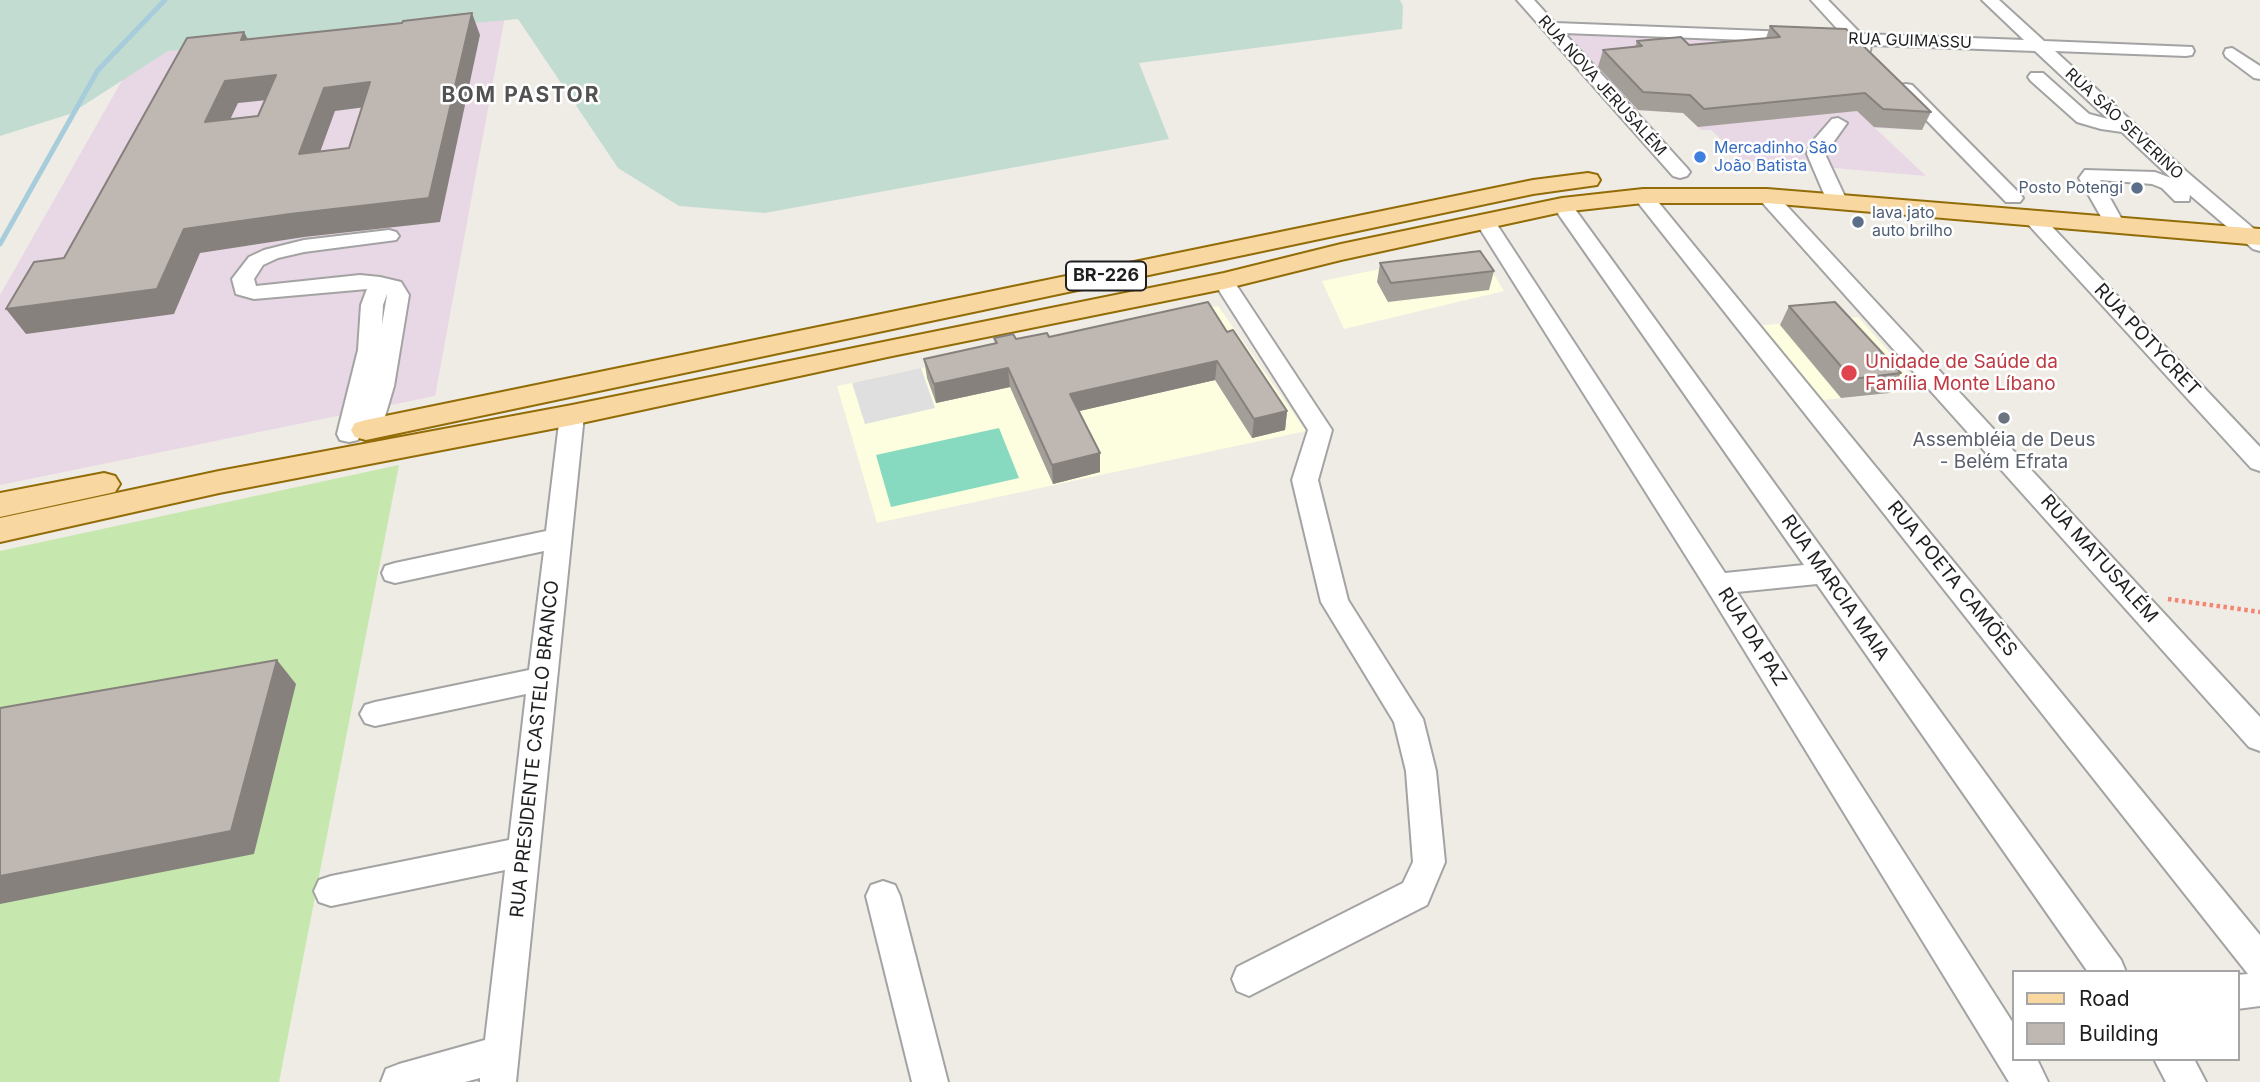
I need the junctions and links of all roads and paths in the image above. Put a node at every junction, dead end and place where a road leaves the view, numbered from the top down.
1 (1525, 0) edge
2 (1819, 0) edge
3 (1990, 0) edge
4 (1550, 28) junction
5 (1857, 40) junction
6 (2040, 45) junction
7 (2186, 51) dead end
8 (2232, 53) dead end
9 (1877, 60) edge
10 (2260, 74) edge
11 (2037, 77) dead end
12 (1896, 79) edge
13 (1838, 123) dead end
14 (2129, 127) junction
15 (1680, 172) junction
16 (1831, 190) junction
17 (1643, 196) junction
18 (1767, 196) junction
19 (2013, 198) junction
20 (1562, 205) junction
21 (2109, 215) junction
22 (2033, 218) junction
23 (1485, 221) junction
24 (2213, 221) junction
25 (2258, 234) edge
26 (389, 236) dead end
27 (1333, 241) junction
28 (1224, 281) junction
29 (572, 415) junction
30 (359, 432) junction
31 (2260, 462) edge
32 (0, 505) edge
33 (0, 530) edge
34 (558, 538) junction
35 (395, 573) dead end
36 (1824, 573) junction
37 (1718, 584) junction
38 (2132, 594) junction
39 (2260, 612) edge
40 (542, 679) junction
41 (375, 714) dead end
42 (2260, 738) edge
43 (524, 852) junction
44 (331, 891) dead end
45 (883, 896) dead end
46 (2260, 962) edge
47 (2108, 970) edge
48 (1249, 979) dead end
49 (2260, 989) edge
50 (2239, 992) edge
51 (2011, 1051) edge
52 (2017, 1061) edge
53 (2173, 1061) edge
54 (500, 1068) edge
55 (399, 1082) edge
56 (930, 1082) edge
57 (2030, 1082) edge
58 (2188, 1082) edge

1 - 4 street, RUA NOVA JERUSALÉM
2 - 5 street
3 - 6 street, RUA SÃO SEVERINO
4 - 5 street, RUA GUIMASSU
4 - 15 street, RUA NOVA JERUSALÉM
5 - 6 street, RUA GUIMASSU
5 - 9 street
6 - 7 street, RUA GUIMASSU
6 - 14 street, RUA SÃO SEVERINO
8 - 10 street
11 - 14 street
12 - 19 street
13 - 16 street
14 - 24 street, RUA SÃO SEVERINO
15 - 16 main road, BR-226
15 - 27 main road, BR-226
16 - 18 main road, BR-226
16 - 19 main road, BR-226
16 - 22 main road, BR-226
17 - 18 main road, BR-226
17 - 20 main road, BR-226
17 - 46 street, RUA POETA CAMÕES
18 - 38 street, RUA MATUSALÉM
19 - 21 main road, BR-226
20 - 23 main road, BR-226
20 - 36 street, RUA MARCIA MAIA
21 - 22 main road, BR-226
21 - 24 main road, BR-226
22 - 31 street, RUA POTYCRET
23 - 27 main road, BR-226
23 - 37 street, RUA DA PAZ
24 - 25 main road, BR-226
26 - 30 street
27 - 28 main road, BR-226
27 - 30 main road, BR-226
28 - 29 main road, BR-226
28 - 48 street
29 - 33 main road, BR-226
29 - 34 street, RUA PRESIDENTE CASTELO BRANCO
30 - 32 main road, BR-226
34 - 35 street
34 - 40 street, RUA PRESIDENTE CASTELO BRANCO
36 - 37 street
36 - 47 street, RUA MARCIA MAIA
37 - 51 street, RUA DA PAZ
38 - 39 path
38 - 42 street, RUA MATUSALÉM
40 - 41 street
40 - 43 street, RUA PRESIDENTE CASTELO BRANCO
43 - 44 street
43 - 54 street, RUA PRESIDENTE CASTELO BRANCO
45 - 56 street
49 - 50 street
52 - 57 street, RUA DA PAZ
53 - 58 street
54 - 55 street

